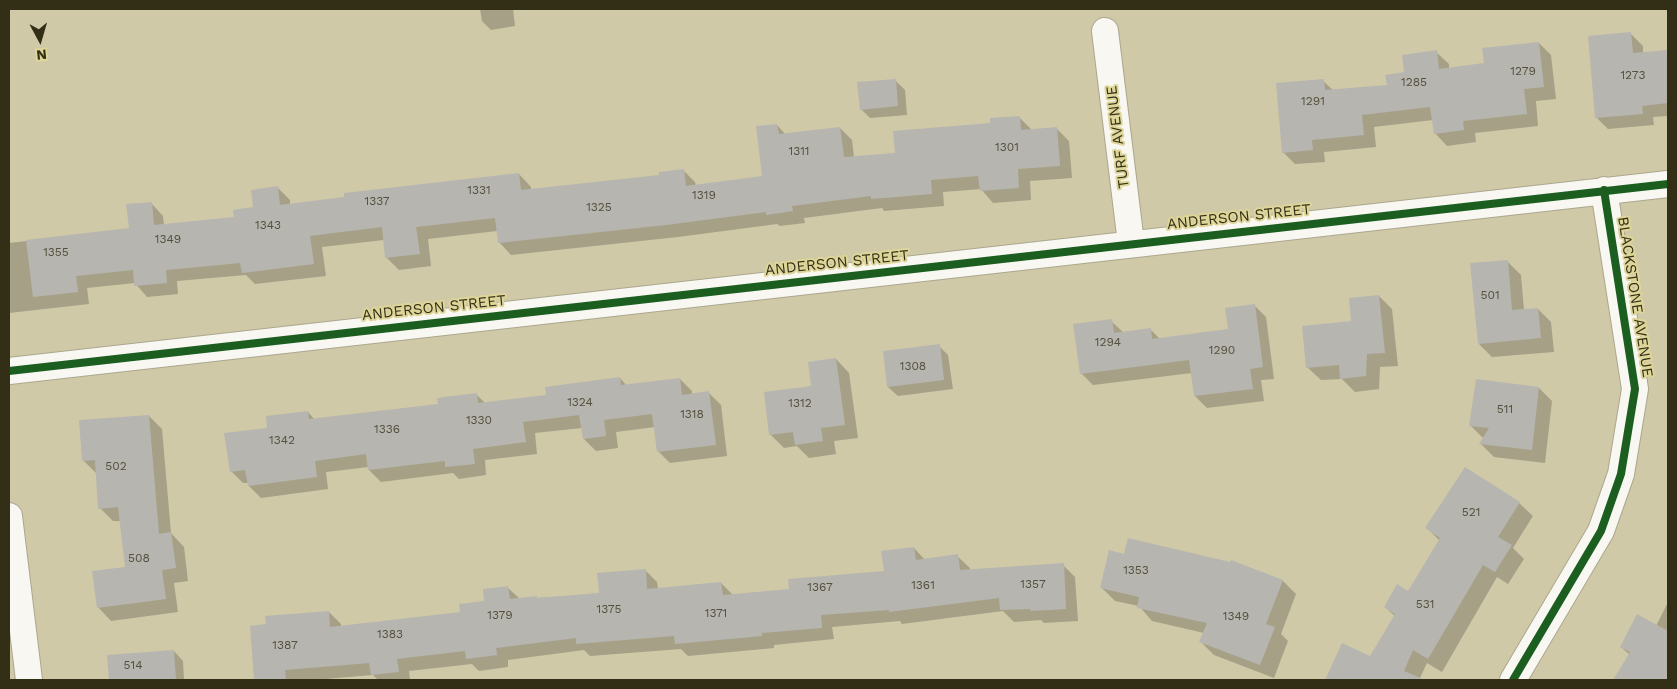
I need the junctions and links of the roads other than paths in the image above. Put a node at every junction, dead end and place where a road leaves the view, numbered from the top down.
1 (1105, 31) dead end
2 (1668, 184) edge
3 (1604, 190) junction
4 (1131, 243) junction
5 (9, 370) edge
6 (9, 516) edge
7 (29, 680) edge
8 (1512, 680) edge

1 - 4 street, TURF AVENUE
2 - 3 street, ANDERSON STREET
3 - 4 street, ANDERSON STREET
3 - 8 street, BLACKSTONE AVENUE
4 - 5 street, ANDERSON STREET
6 - 7 street

